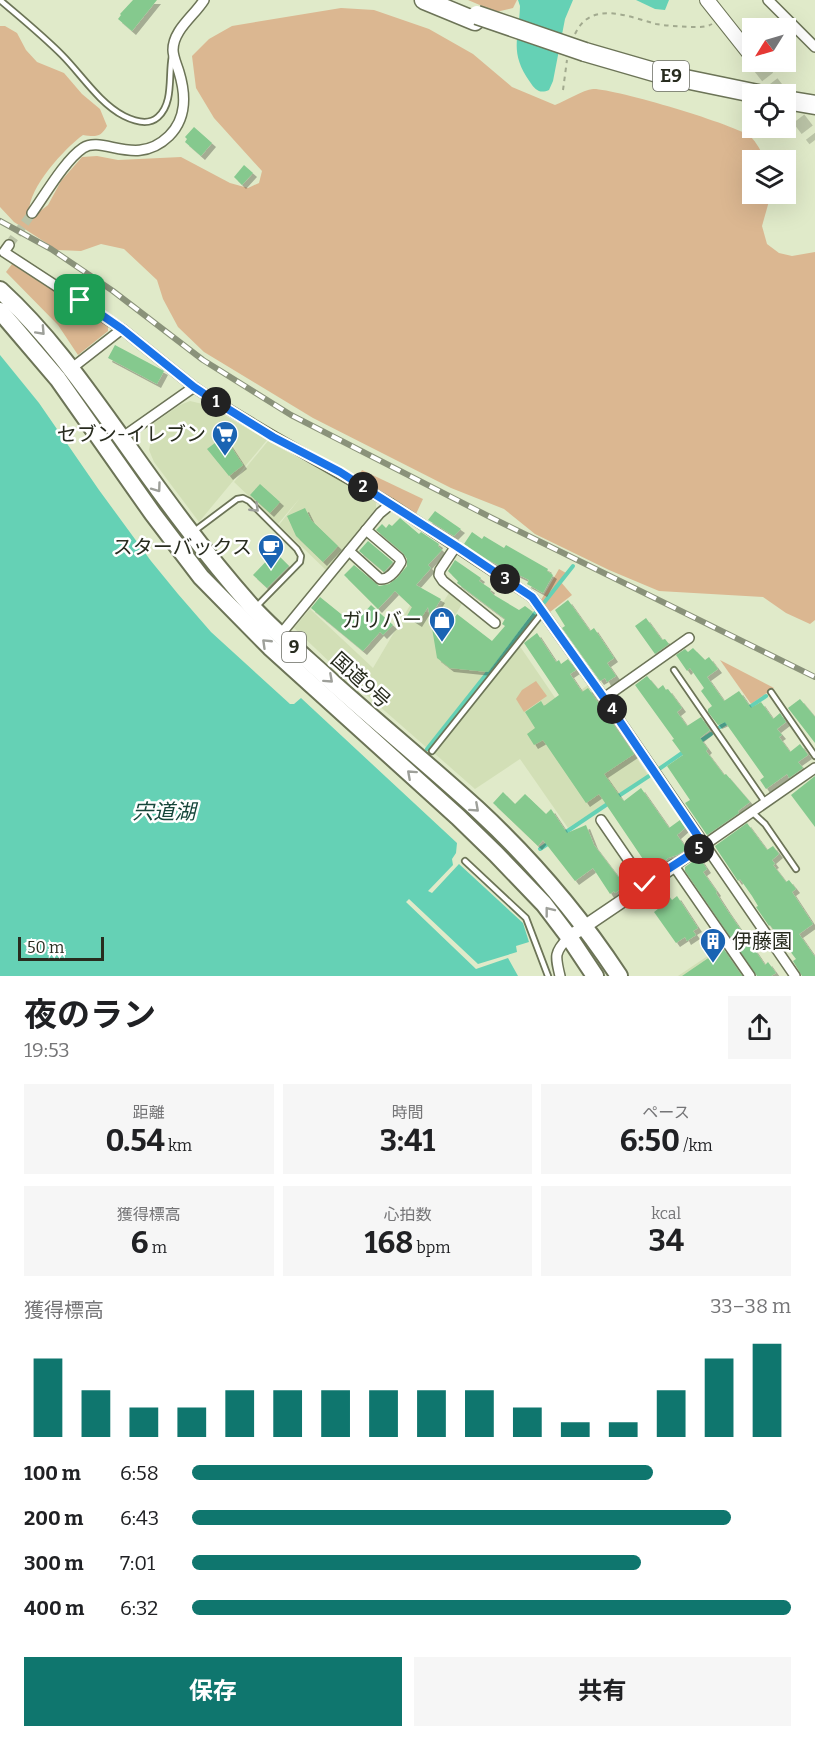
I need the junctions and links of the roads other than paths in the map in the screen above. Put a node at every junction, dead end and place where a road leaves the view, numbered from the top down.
1 (0, 0) edge
2 (204, 0) edge
3 (424, 0) edge
4 (441, 0) edge
5 (707, 0) edge
6 (768, 0) edge
7 (476, 18) junction
8 (742, 44) edge
9 (815, 47) edge
10 (173, 51) junction
11 (577, 53) junction
12 (742, 91) edge
13 (742, 99) edge
14 (796, 102) edge
15 (815, 105) edge
16 (796, 109) edge
17 (815, 112) edge
18 (32, 213) tunnel mouth
19 (9, 245) dead end
20 (0, 290) edge
21 (0, 311) edge
22 (122, 329) junction
23 (72, 368) junction
24 (194, 387) junction
25 (122, 438) junction
26 (106, 449) junction
27 (391, 504) junction
28 (366, 530) junction
29 (191, 533) junction
30 (456, 546) junction
31 (349, 551) junction
32 (254, 609) junction
33 (543, 612) junction
34 (495, 623) dead end
35 (280, 635) junction
36 (688, 638) dead end
37 (674, 670) dead end
38 (771, 692) dead end
39 (604, 698) junction
40 (432, 750) dead end
41 (815, 756) edge
42 (814, 769) edge
43 (765, 802) junction
44 (751, 812) junction
45 (601, 820) dead end
46 (704, 845) junction
47 (465, 861) dead end
48 (674, 866) junction
49 (796, 869) dead end
50 (645, 884) junction
51 (585, 926) junction
52 (570, 938) junction
53 (548, 976) edge
54 (560, 976) edge
55 (595, 976) edge
56 (619, 976) edge
57 (750, 976) edge
58 (795, 976) edge

1 - 10 lane
2 - 10 street
3 - 7 highway, E9
4 - 7 highway, E9
5 - 8 main road
6 - 9 street
7 - 11 highway, E9
10 - 18 street
11 - 12 highway, E9
11 - 13 highway, E9
14 - 15 highway
16 - 17 highway
19 - 22 street
20 -> 23 highway, 国道9号 / 9
21 - 26 highway, 国道9号 / 9
22 - 23 street
22 - 24 street
23 - 25 highway, 国道9号 / 9
24 - 25 street
24 - 27 street
25 - 26 street
25 -> 29 highway, 国道9号 / 9
52 -> 26 highway, 国道9号 / 9
27 - 28 street
27 - 30 street
28 - 31 street
28 - 31 street
29 - 32 highway, 国道9号 / 9
29 -> 32 lane
30 - 33 street
30 - 34 street
31 - 35 street
32 - 35 highway, 国道9号 / 9
33 - 39 street
33 - 40 lane
35 -> 51 highway, 国道9号 / 9
36 - 39 street
37 - 43 lane
38 - 41 lane
39 - 46 street
42 - 43 street
43 - 44 street
44 - 46 street
44 - 49 lane
45 - 50 street
46 - 48 street
46 - 58 street
47 - 53 lane
48 - 50 street
48 - 57 street
50 - 51 street
51 - 52 street
51 - 56 highway, 国道9号 / 9
52 - 54 street
52 - 55 highway, 国道9号 / 9

